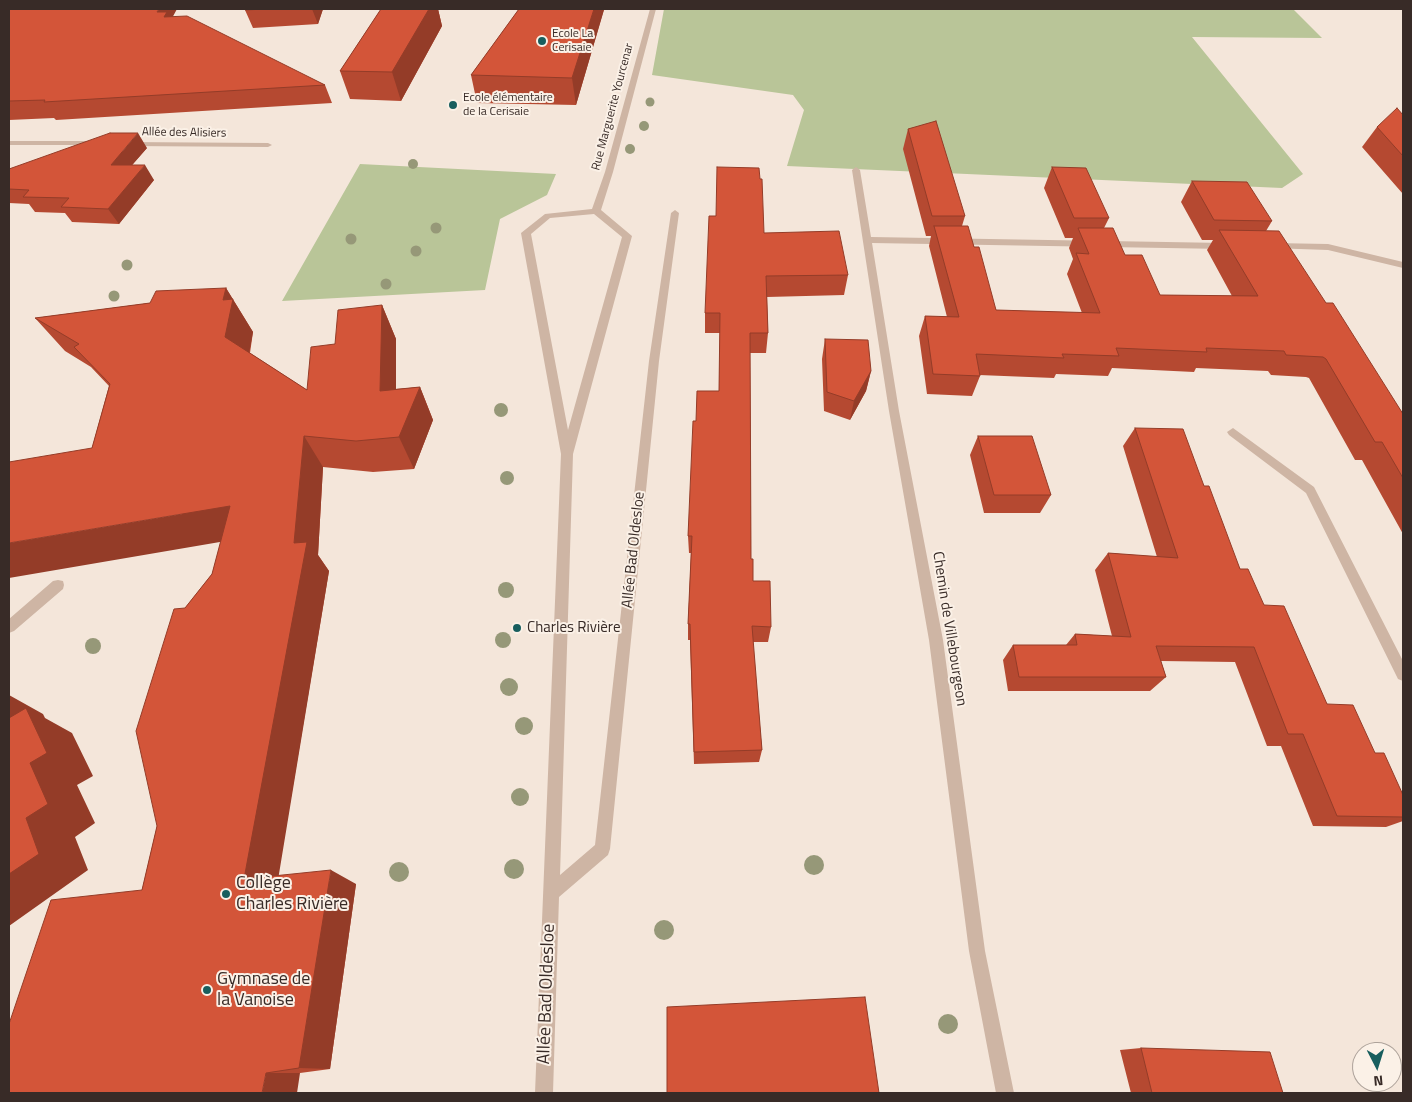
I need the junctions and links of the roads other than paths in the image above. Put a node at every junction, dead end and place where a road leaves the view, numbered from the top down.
1 (653, 9) edge
2 (9, 143) edge
3 (103, 143) edge
4 (123, 144) edge
5 (268, 145) dead end
6 (856, 170) dead end
7 (596, 211) junction
8 (675, 212) dead end
9 (868, 240) junction
10 (1230, 246) edge
11 (1260, 246) edge
12 (1403, 265) edge
13 (1234, 432) dead end
14 (567, 454) junction
15 (58, 586) dead end
16 (9, 627) edge
17 (1403, 675) edge
18 (550, 894) junction
19 (544, 1093) edge
20 (1005, 1093) edge

1 - 7 street, Rue Marguerite Yourcenar
2 - 3 street
4 - 5 street, Allée des Alisiers
6 - 9 street, Chemin de Villebourgeon
7 - 14 street, Allée Bad Oldesloe
7 - 14 street, Allée Bad Oldesloe
8 - 18 street, Allée Bad Oldesloe
9 - 10 street
9 - 20 street, Chemin de Villebourgeon
11 - 12 street
13 - 17 street
14 - 18 street, Allée Bad Oldesloe
15 - 16 street
18 - 19 street, Allée Bad Oldesloe

